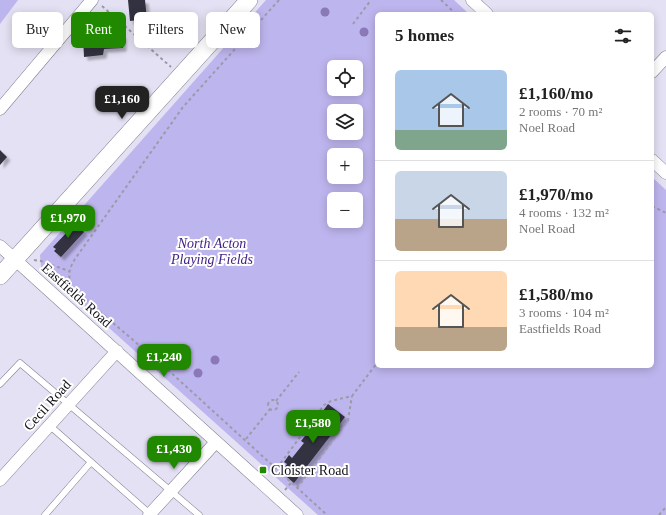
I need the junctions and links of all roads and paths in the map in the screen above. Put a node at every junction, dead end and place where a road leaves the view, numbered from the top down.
1 (249, 0) edge
2 (279, 0) edge
3 (371, 0) edge
4 (441, 0) edge
5 (472, 0) edge
6 (96, 3) edge
7 (454, 12) edge
8 (485, 12) edge
9 (353, 24) dead end
10 (666, 57) edge
11 (654, 70) edge
12 (181, 76) junction
13 (0, 109) edge
14 (654, 162) edge
15 (666, 172) edge
16 (654, 207) edge
17 (666, 212) edge
18 (0, 246) edge
19 (15, 259) junction
20 (69, 271) junction
21 (0, 276) edge
22 (117, 351) junction
23 (375, 366) edge
24 (170, 368) dead end
25 (168, 370) junction
26 (299, 372) dead end
27 (0, 384) edge
28 (352, 396) junction
29 (276, 401) junction
30 (69, 403) junction
31 (270, 409) junction
32 (49, 426) junction
33 (245, 440) junction
34 (216, 442) junction
35 (91, 462) junction
36 (277, 468) junction
37 (0, 480) edge
38 (297, 488) junction
39 (171, 491) junction
40 (666, 507) edge
41 (150, 514) edge
42 (45, 515) edge
43 (199, 515) edge
44 (297, 515) edge
45 (327, 515) edge
46 (659, 515) edge

1 - 12 street
2 - 20 path
3 - 9 path
4 - 7 path
5 - 8 street
6 - 12 path
6 - 13 street
10 - 11 street
12 - 19 street
14 - 15 street
16 - 17 path
18 - 19 street, Eastfields Road
19 - 20 path
19 - 21 street
19 - 22 street, Eastfields Road
20 - 25 path
22 - 30 street, Cecil Road
22 - 34 street, Eastfields Road
23 - 28 path
24 - 25 path
25 - 33 path
26 - 29 path
27 - 30 lane
28 - 36 path
28 - 38 path
29 - 31 path
29 - 31 path
30 - 32 street, Cecil Road
30 - 39 lane
31 - 33 path
32 - 35 lane
32 - 37 street, Cecil Road
33 - 36 path
34 - 39 street
34 - 44 street, Eastfields Road
35 - 41 lane
35 - 42 lane
36 - 38 path
38 - 45 path
39 - 41 street
39 - 43 lane
40 - 46 path

